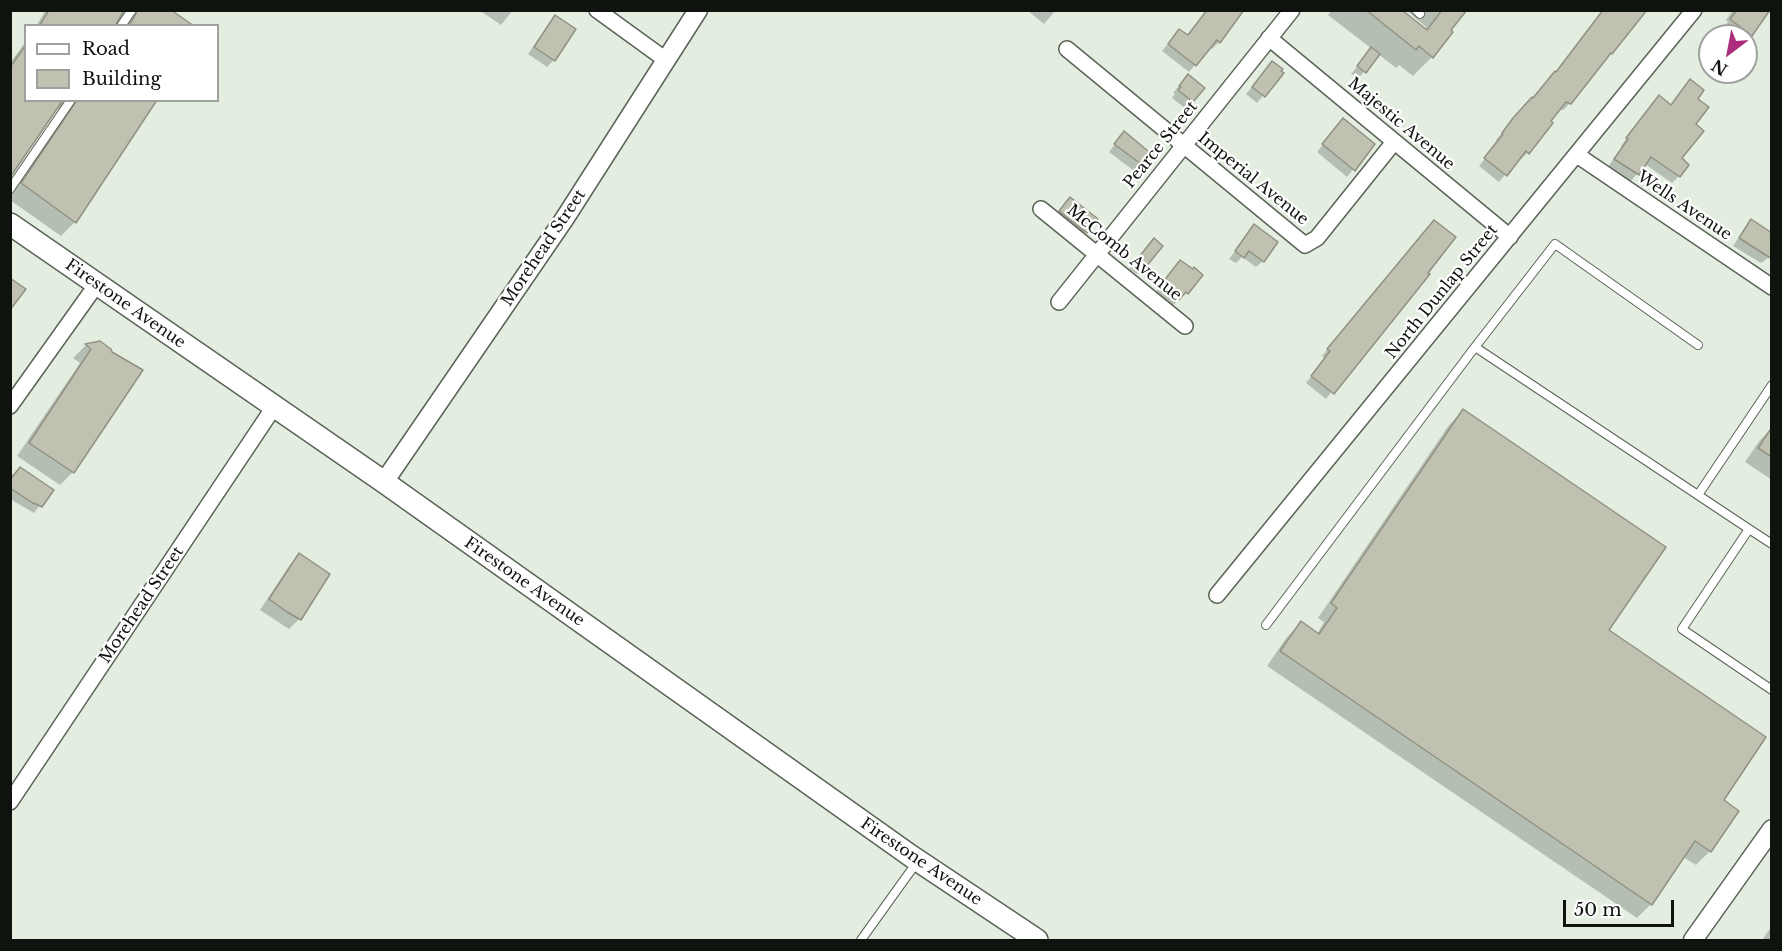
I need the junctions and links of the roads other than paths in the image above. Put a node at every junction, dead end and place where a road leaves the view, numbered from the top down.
1 (132, 10) edge
2 (597, 10) edge
3 (698, 10) edge
4 (1292, 10) edge
5 (1694, 10) edge
6 (123, 24) edge
7 (1269, 38) junction
8 (1067, 49) dead end
9 (666, 60) junction
10 (69, 102) edge
11 (1394, 142) junction
12 (1184, 146) junction
13 (1577, 155) junction
14 (10, 189) edge
15 (1041, 209) dead end
16 (10, 224) edge
17 (1510, 237) junction
18 (1096, 254) junction
19 (97, 284) junction
20 (1772, 287) edge
21 (1059, 302) dead end
22 (1185, 326) dead end
23 (1698, 345) dead end
24 (1475, 347) junction
25 (1772, 385) edge
26 (10, 406) edge
27 (274, 407) junction
28 (384, 482) junction
29 (1698, 495) junction
30 (1749, 529) junction
31 (1772, 544) edge
32 (1217, 595) dead end
33 (1266, 625) dead end
34 (1772, 690) edge
35 (10, 802) edge
36 (1772, 829) edge
37 (918, 861) junction
38 (861, 940) edge
39 (1037, 940) edge
40 (1693, 940) edge

1 - 6 lane
2 - 9 street
3 - 9 street, Morehead Street
4 - 7 street, Pearce Street
5 - 13 street, North Dunlap Street
7 - 11 street, Majestic Avenue
7 - 12 street, Pearce Street
8 - 12 street, Imperial Avenue
9 - 28 street, Morehead Street
10 - 14 lane
11 - 12 street, Imperial Avenue
11 - 17 street, Majestic Avenue
12 - 18 street, Pearce Street
13 - 17 street, North Dunlap Street
13 - 20 street, Wells Avenue
15 - 18 street, McComb Avenue
16 - 19 main road, Firestone Avenue
17 - 32 street, North Dunlap Street
18 - 21 street, Pearce Street
18 - 22 street, McComb Avenue
19 - 26 street
19 - 27 main road, Firestone Avenue
23 - 24 lane
24 - 29 lane
24 - 33 lane
25 - 29 lane
27 - 28 main road, Firestone Avenue
27 - 35 street, Morehead Street
28 - 37 main road, Firestone Avenue
29 - 30 lane
30 - 31 lane
30 - 34 lane
36 - 40 street
37 - 38 lane
37 - 39 main road, Firestone Avenue

